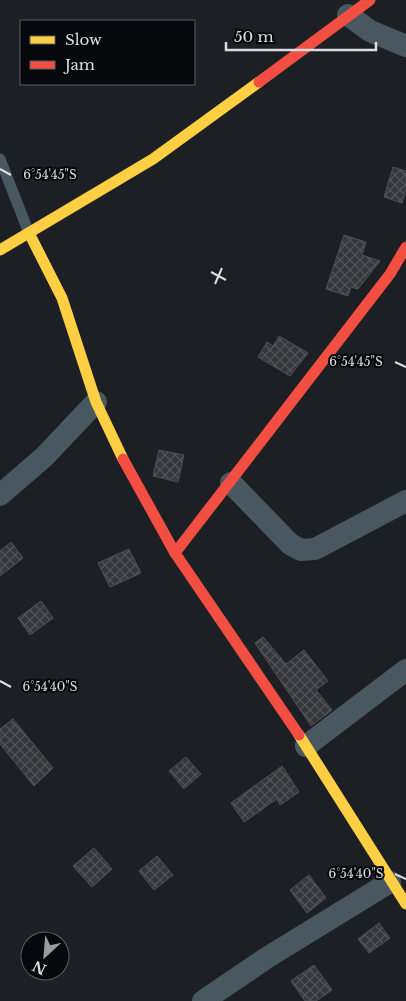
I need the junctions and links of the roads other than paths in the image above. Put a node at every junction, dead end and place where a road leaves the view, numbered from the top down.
1 (370, 0) edge
2 (348, 16) junction
3 (406, 46) edge
4 (0, 159) edge
5 (29, 234) junction
6 (406, 247) edge
7 (0, 250) edge
8 (96, 402) junction
9 (231, 484) junction
10 (0, 495) edge
11 (406, 501) edge
12 (175, 552) junction
13 (406, 670) edge
14 (306, 746) junction
15 (390, 882) junction
16 (406, 904) edge
17 (203, 1001) edge

1 - 2 street
2 - 3 street
2 - 5 street
4 - 5 lane
5 - 7 street
5 - 8 street
6 - 9 street
8 - 10 street
8 - 12 street
9 - 11 street
9 - 12 street
12 - 14 street
13 - 14 street
14 - 15 street
15 - 16 street
15 - 17 street

